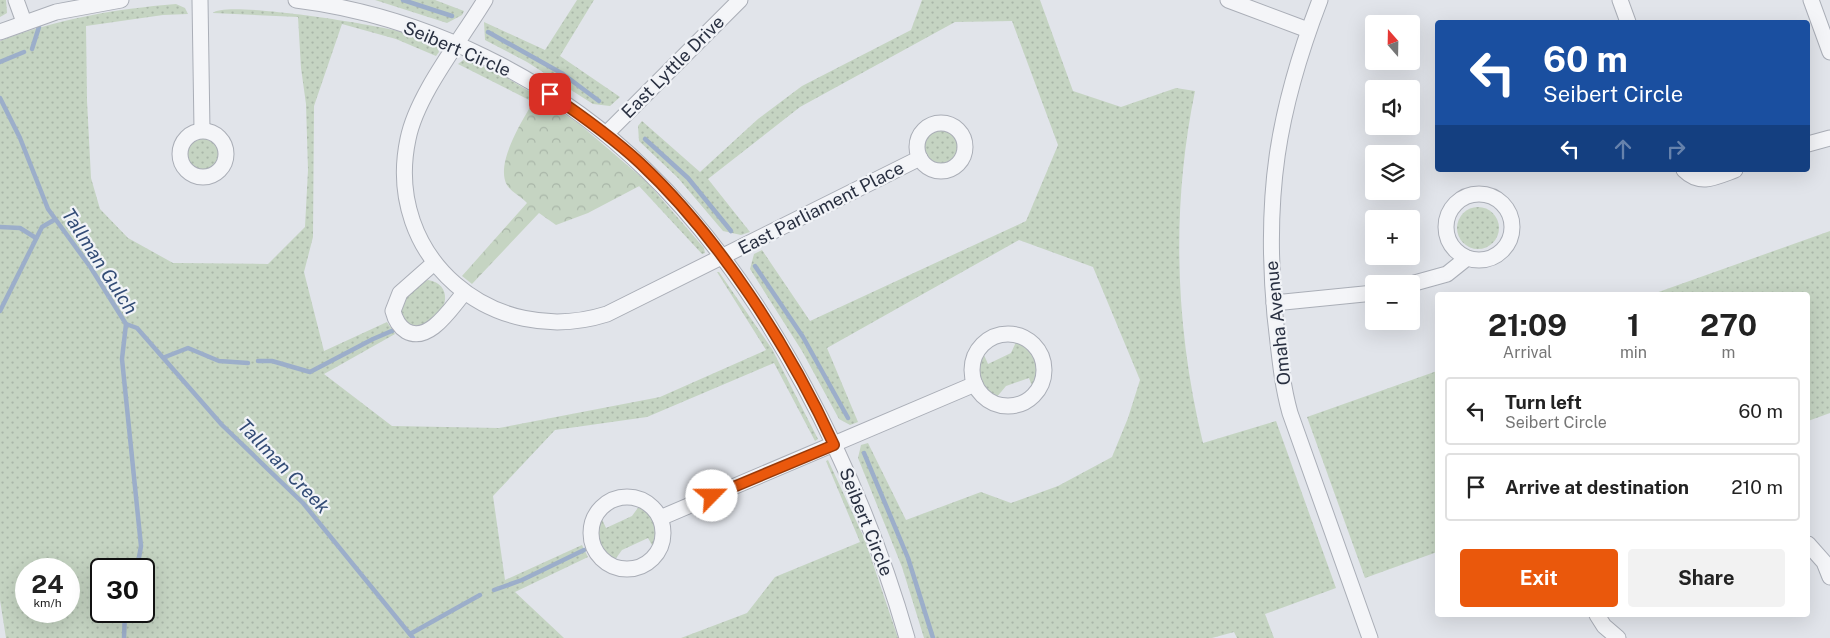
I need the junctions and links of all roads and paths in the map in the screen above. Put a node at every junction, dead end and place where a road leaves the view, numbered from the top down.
1 (16, 0) edge
2 (122, 0) edge
3 (200, 0) edge
4 (296, 0) edge
5 (485, 0) edge
6 (740, 0) edge
7 (1228, 0) edge
8 (1320, 0) edge
9 (1620, 0) edge
10 (1811, 0) edge
11 (54, 6) edge
12 (1627, 20) edge
13 (24, 22) junction
14 (4, 30) edge
15 (1308, 30) junction
16 (457, 45) junction
17 (1830, 52) edge
18 (202, 130) dead end
19 (606, 134) junction
20 (1830, 138) edge
21 (1810, 143) edge
22 (920, 158) dead end
23 (1686, 172) edge
24 (1729, 172) edge
25 (722, 257) junction
26 (1468, 258) junction
27 (434, 263) junction
28 (1420, 282) edge
29 (464, 293) junction
30 (1365, 294) edge
31 (1274, 303) junction
32 (975, 384) junction
33 (834, 445) junction
34 (660, 518) junction
35 (1810, 546) edge
36 (1830, 577) edge
37 (1598, 617) edge
38 (908, 638) edge
39 (1370, 638) edge
40 (1618, 638) edge

1 - 13 street
2 - 11 street
3 - 18 street
4 - 16 street, Seibert Circle
5 - 16 street, East Parliament Place
6 - 19 street, East Lyttle Drive
7 - 15 street
8 - 15 street, Omaha Avenue
9 - 12 street
10 - 17 street
11 - 13 street
13 - 14 street
15 - 31 street, Omaha Avenue
16 - 19 street, Seibert Circle
16 - 27 street, East Parliament Place
19 - 25 street, Seibert Circle
20 - 21 street
22 - 25 street, East Parliament Place
23 - 24 street
25 - 29 street, East Parliament Place
25 - 33 street, Seibert Circle
26 - 26 street
26 - 28 street
27 - 29 street, East Parliament Place
27 - 29 street
30 - 31 street
31 - 39 street, Omaha Avenue
32 - 32 street
32 - 33 street
33 - 34 street
33 - 38 street, Seibert Circle
34 - 34 street
35 - 36 street
37 - 40 street

